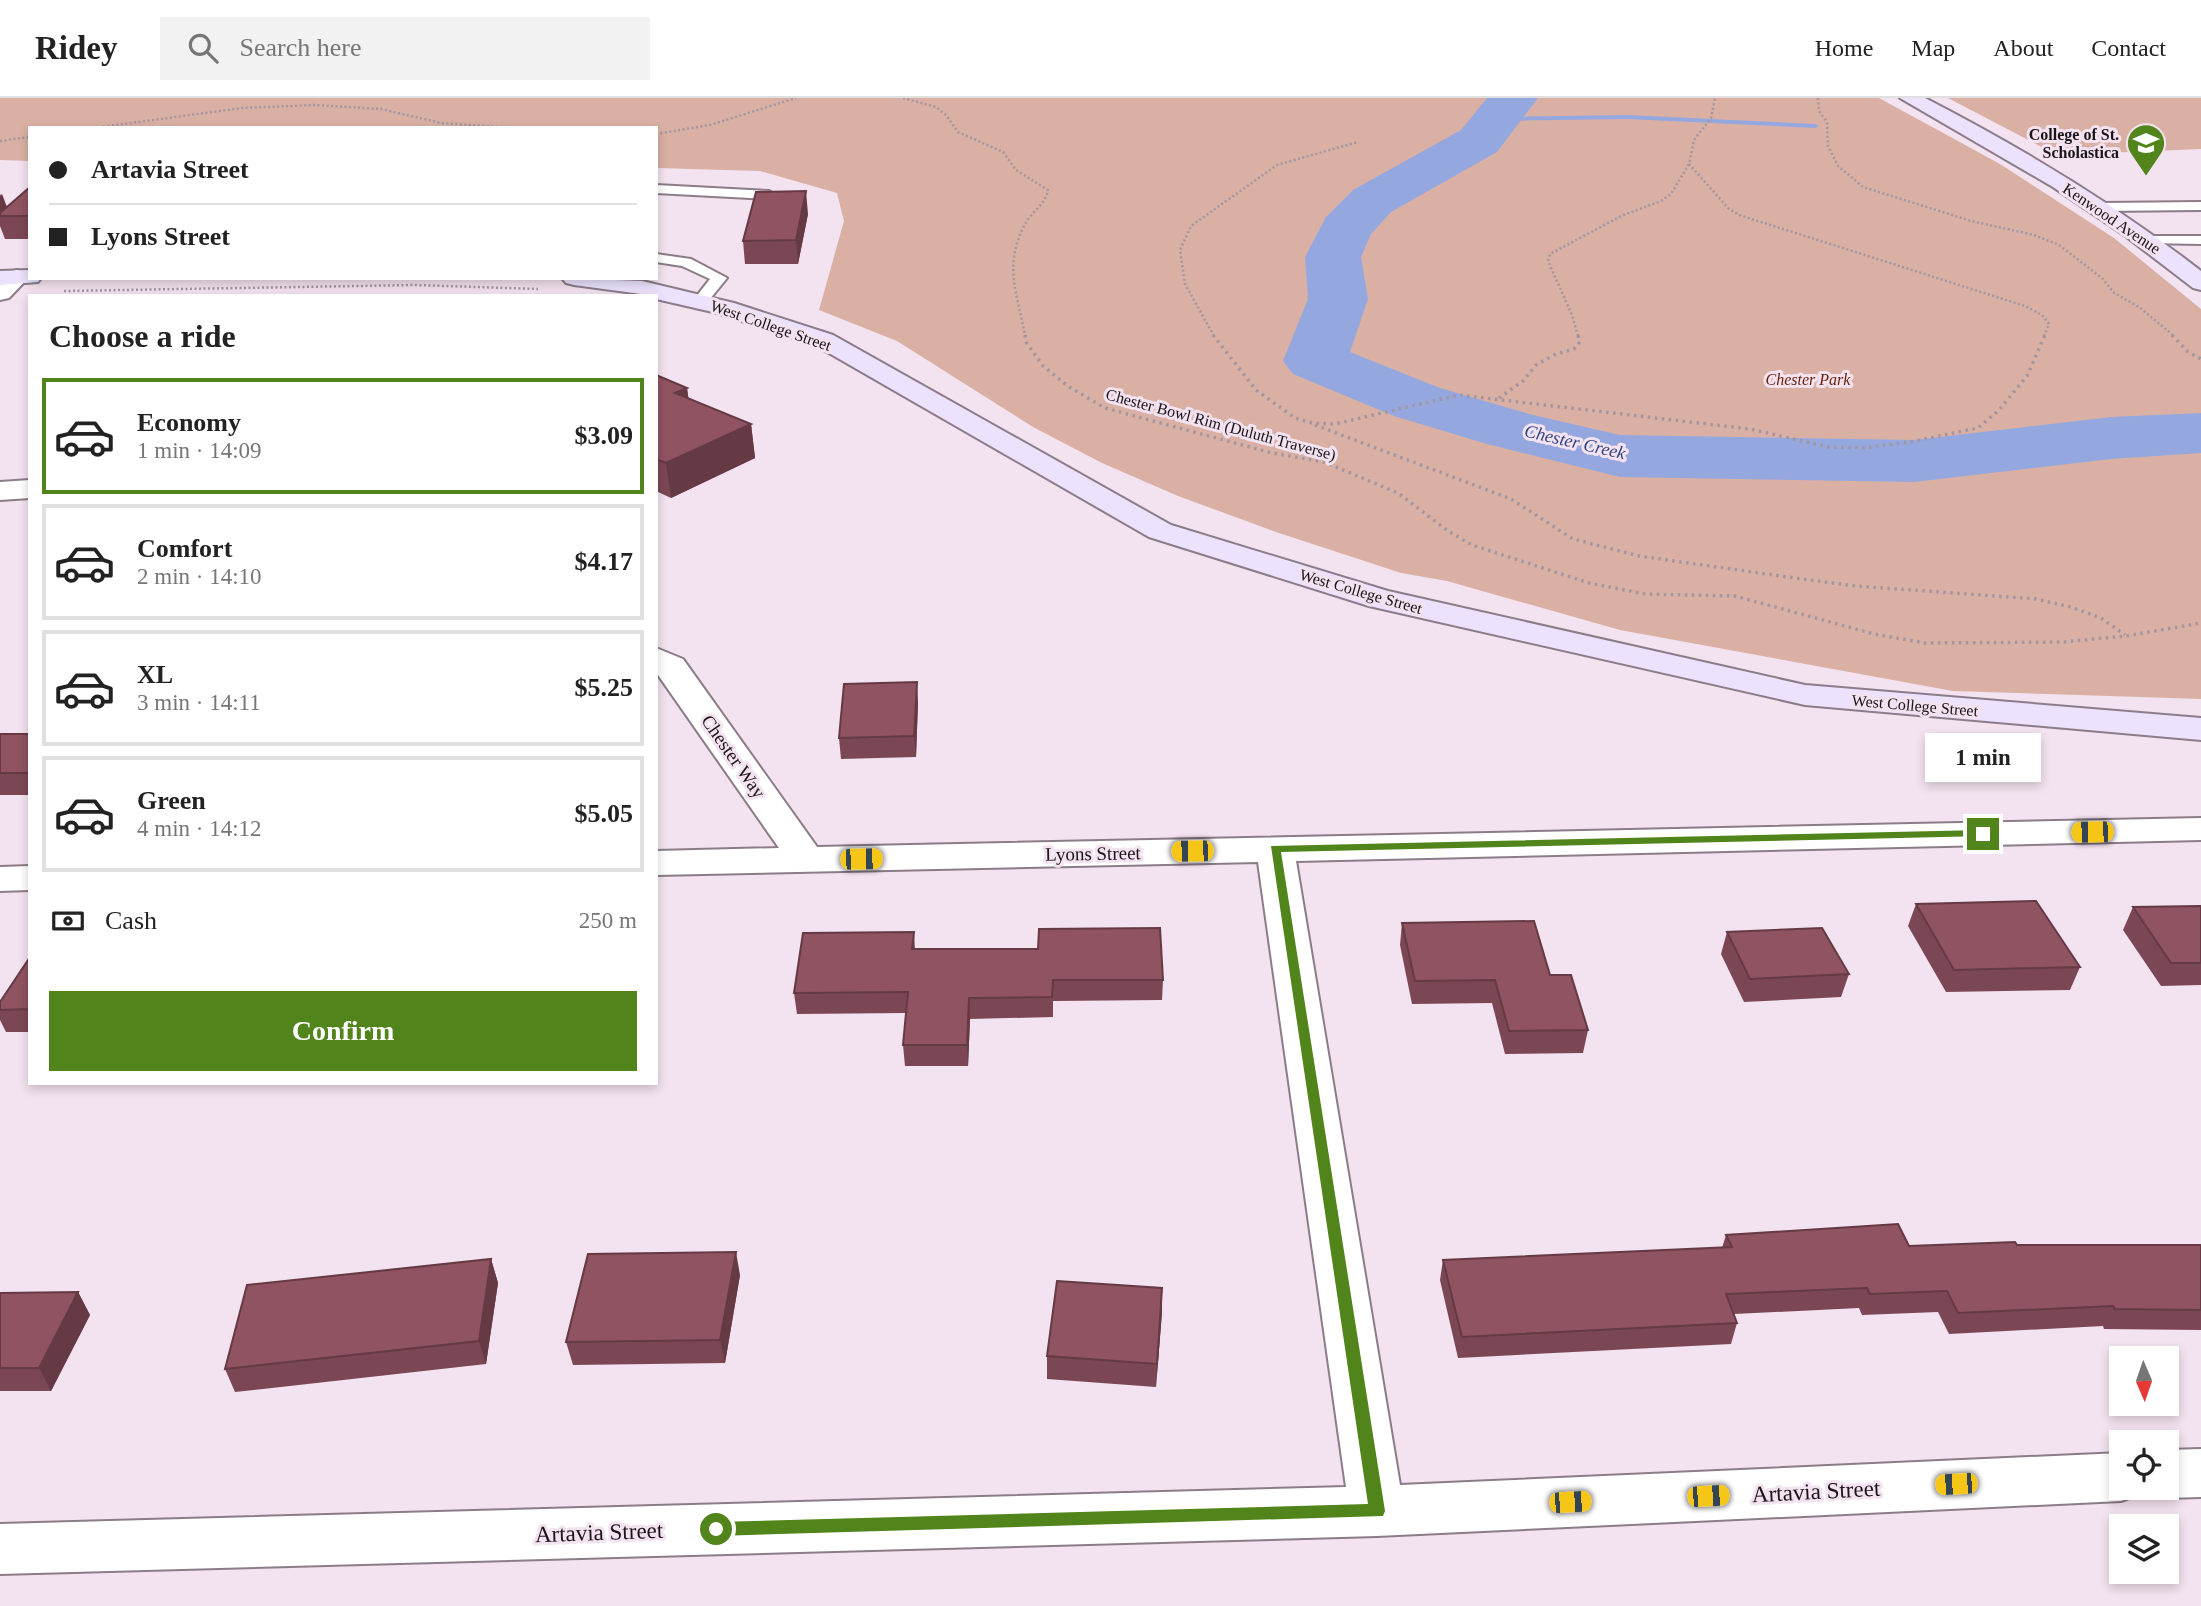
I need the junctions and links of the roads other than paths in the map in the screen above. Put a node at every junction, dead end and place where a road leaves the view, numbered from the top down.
1 (1910, 98) edge
2 (658, 189) edge
3 (769, 195) edge
4 (2201, 206) edge
5 (2101, 207) junction
6 (2149, 240) junction
7 (2201, 240) edge
8 (658, 258) edge
9 (587, 280) edge
10 (2201, 283) edge
11 (700, 302) junction
12 (28, 489) edge
13 (0, 491) edge
14 (658, 659) edge
15 (2201, 729) edge
16 (2201, 829) edge
17 (1275, 849) junction
18 (806, 860) junction
19 (658, 863) edge
20 (28, 878) edge
21 (0, 879) edge
22 (2201, 1473) edge
23 (2179, 1474) edge
24 (2109, 1478) edge
25 (1377, 1511) junction
26 (0, 1549) edge

1 - 5 street, Kenwood Avenue
2 - 3 lane
4 - 5 lane
5 - 6 street, Kenwood Avenue
6 - 7 lane
6 - 10 street, Kenwood Avenue
8 - 11 lane
9 - 11 street, West College Street
11 - 15 street, West College Street
12 - 13 street
14 - 18 street, Chester Way
16 - 17 street, Lyons Street
17 - 18 street, Lyons Street
17 - 25 street
18 - 19 street, Lyons Street
20 - 21 street
22 - 23 street
24 - 25 street, Artavia Street
25 - 26 street, Artavia Street

